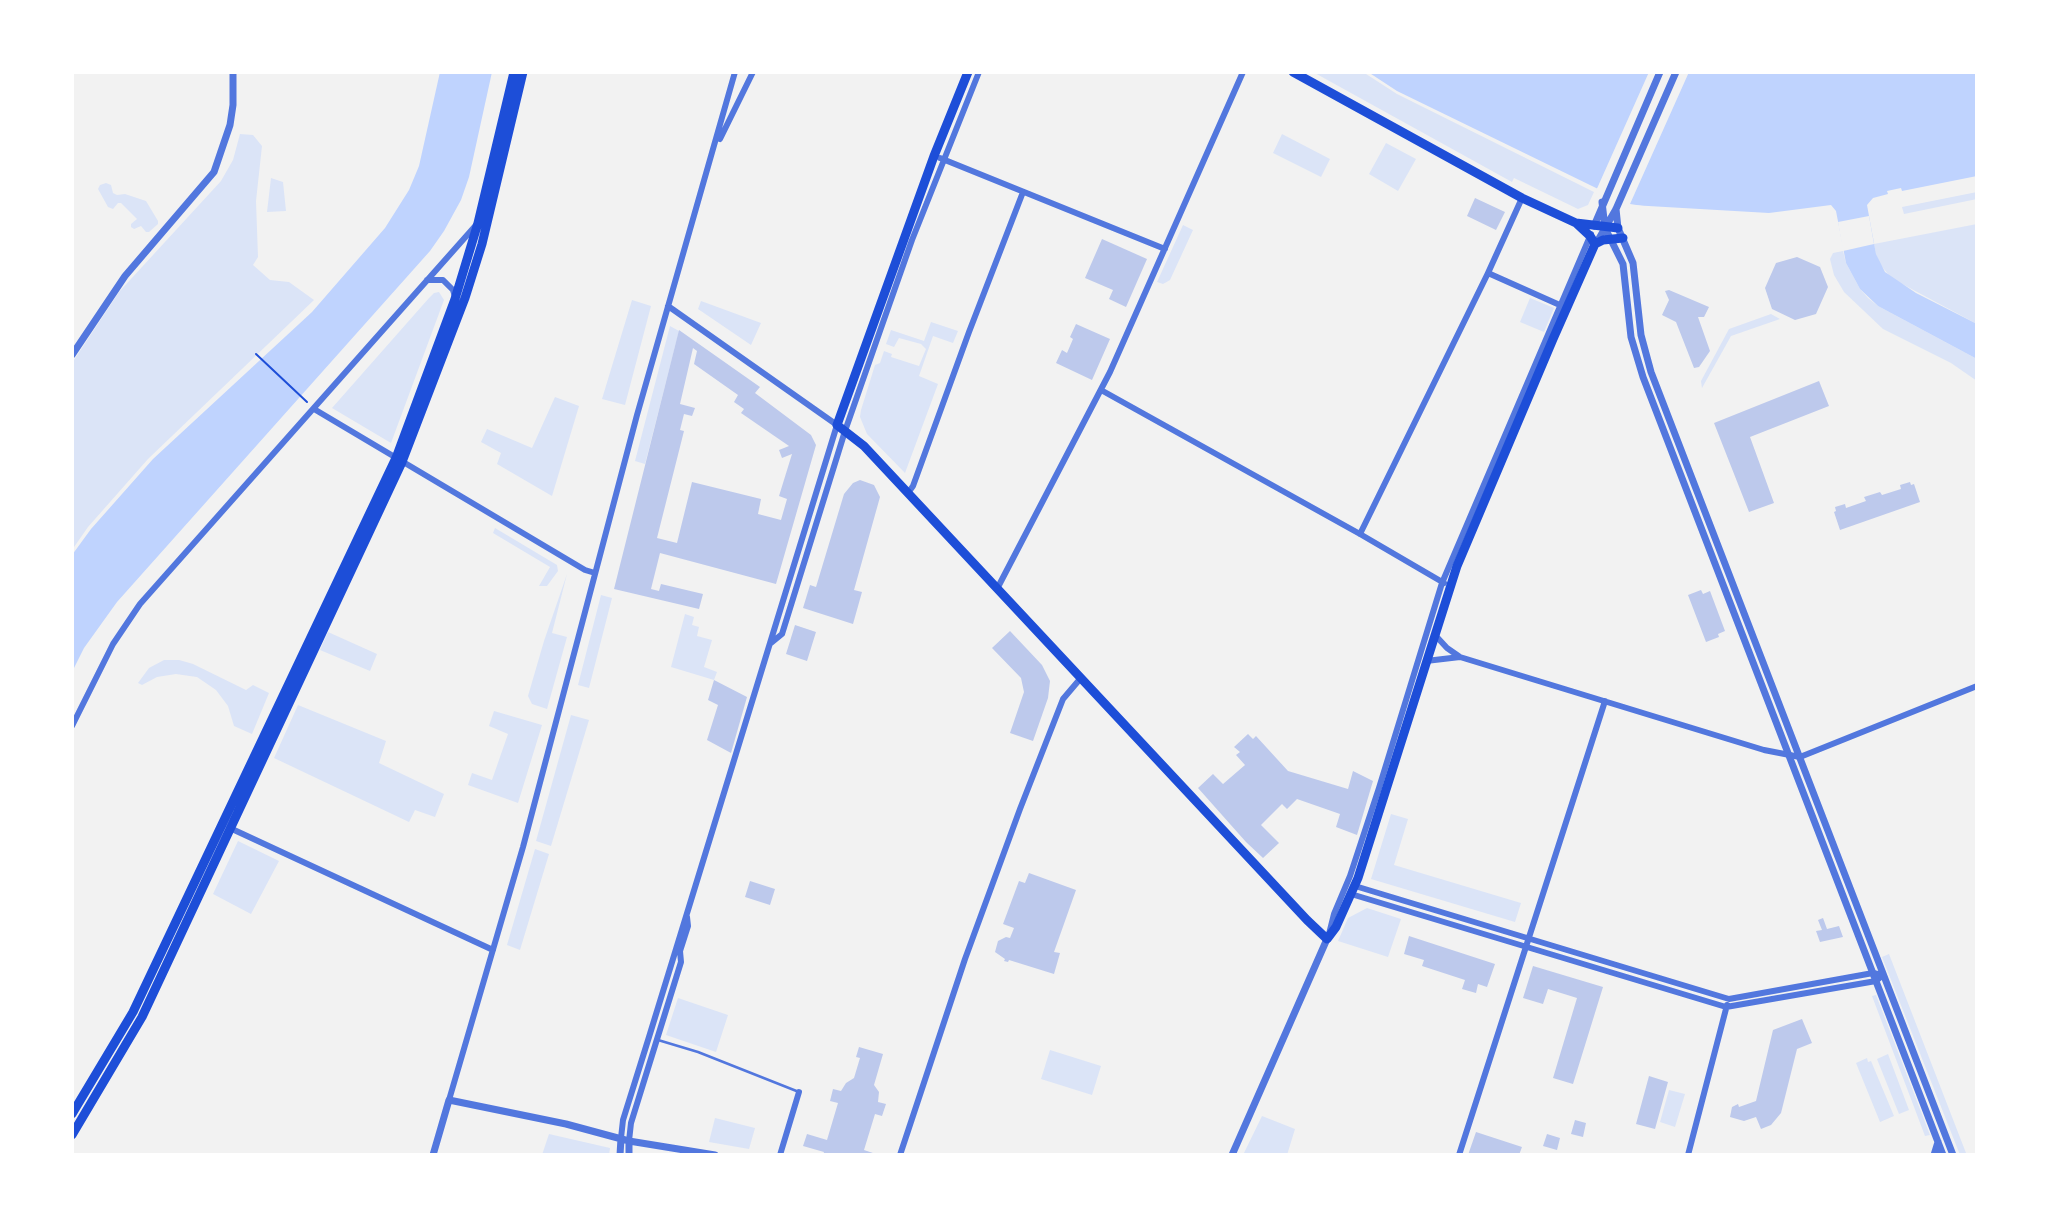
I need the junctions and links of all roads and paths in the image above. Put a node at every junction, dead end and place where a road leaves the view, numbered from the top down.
1 (233, 72) edge
2 (514, 72) edge
3 (523, 72) edge
4 (735, 72) edge
5 (753, 72) edge
6 (968, 72) edge
7 (979, 72) edge
8 (1243, 72) edge
9 (1293, 72) edge
10 (1660, 72) edge
11 (1676, 72) edge
12 (714, 149) junction
13 (938, 158) junction
14 (1023, 192) junction
15 (1522, 198) junction
16 (1603, 200) junction
17 (1617, 207) junction
18 (478, 223) junction
19 (1576, 223) junction
20 (1594, 226) junction
21 (1605, 228) junction
22 (1618, 228) junction
23 (1623, 238) junction
24 (1611, 239) junction
25 (1593, 240) junction
26 (1165, 249) junction
27 (1488, 273) junction
28 (427, 280) junction
29 (455, 299) junction
30 (668, 306) junction
31 (1564, 307) junction
32 (256, 354) dead end
33 (72, 355) edge
34 (1101, 390) junction
35 (307, 402) dead end
36 (314, 409) junction
37 (841, 428) junction
38 (399, 460) junction
39 (908, 493) junction
40 (1360, 534) junction
41 (595, 573) junction
42 (1446, 584) junction
43 (997, 589) junction
44 (1435, 635) junction
45 (769, 644) junction
46 (1460, 656) junction
47 (1426, 661) junction
48 (1080, 679) junction
49 (1977, 686) edge
50 (1605, 701) junction
51 (72, 726) edge
52 (1789, 755) junction
53 (1800, 757) junction
54 (232, 829) junction
55 (1353, 890) junction
56 (687, 911) junction
57 (1327, 939) junction
58 (1528, 939) junction
59 (1526, 947) junction
60 (493, 950) junction
61 (1873, 973) junction
62 (1883, 975) junction
63 (1876, 981) junction
64 (1729, 999) junction
65 (1726, 1007) junction
66 (649, 1037) junction
67 (657, 1039) junction
68 (799, 1092) joint
69 (449, 1100) junction
70 (72, 1114) edge
71 (72, 1135) edge
72 (621, 1138) junction
73 (629, 1140) junction
74 (1947, 1140) junction
75 (1938, 1141) junction
76 (433, 1155) edge
77 (620, 1155) edge
78 (629, 1155) edge
79 (715, 1155) edge
80 (780, 1155) edge
81 (900, 1155) edge
82 (1232, 1155) edge
83 (1459, 1155) edge
84 (1688, 1155) edge
85 (1934, 1155) edge
86 (1943, 1155) edge
87 (1953, 1155) edge

1 - 33 street
2 - 18 main road
3 - 38 main road
4 - 12 street
5 - 12 street
6 - 13 main road
7 - 13 street
8 - 26 street
9 - 15 main road
10 - 16 street
11 - 17 street
12 - 30 street
13 - 14 street
13 - 37 main road
14 - 26 street
14 - 39 street
15 - 19 main road
15 - 27 street
16 - 20 street
16 - 21 street
17 - 21 street
17 - 22 street
18 - 28 street
18 - 29 main road
19 - 20 main road
19 - 25 main road
20 - 21 main road
20 - 25 street
21 - 22 main road
21 - 24 street
21 - 25 street
22 - 23 street
23 - 24 main road
23 - 53 street
24 - 25 main road
24 - 52 street
25 - 31 main road
26 - 34 street
27 - 31 street
27 - 40 street
28 - 29 street
28 - 36 street
29 - 38 main road
30 - 37 street
30 - 41 street
31 - 42 main road
32 - 35 path
34 - 40 street
34 - 43 street
36 - 38 street
36 - 51 street
37 - 39 main road
37 - 45 street
37 - 45 street
38 - 41 street
38 - 54 main road
38 - 70 main road
39 - 43 main road
40 - 42 street
41 - 60 street
42 - 44 main road
42 - 57 street
43 - 48 main road
44 - 46 street
44 - 47 main road
45 - 56 street
46 - 47 street
46 - 50 street
47 - 55 main road
48 - 57 main road
48 - 81 street
49 - 53 street
50 - 52 street
50 - 58 street
52 - 53 street
52 - 61 street
53 - 62 street
54 - 60 street
54 - 71 main road
55 - 57 main road
55 - 58 street
55 - 59 street
56 - 66 street
56 - 67 street
57 - 82 street
58 - 59 street
58 - 64 street
59 - 65 street
59 - 83 street
60 - 69 street
61 - 62 street
61 - 63 street
61 - 64 street
62 - 63 street
62 - 74 street
63 - 65 street
63 - 75 street
64 - 65 street
65 - 84 street
66 - 67 lane
66 - 72 street
67 - 68 lane
67 - 73 street
68 - 80 street
69 - 72 street
69 - 76 street
72 - 73 street
72 - 77 street
73 - 78 street
73 - 79 street
74 - 86 street
74 - 87 street
75 - 85 street
75 - 86 street

